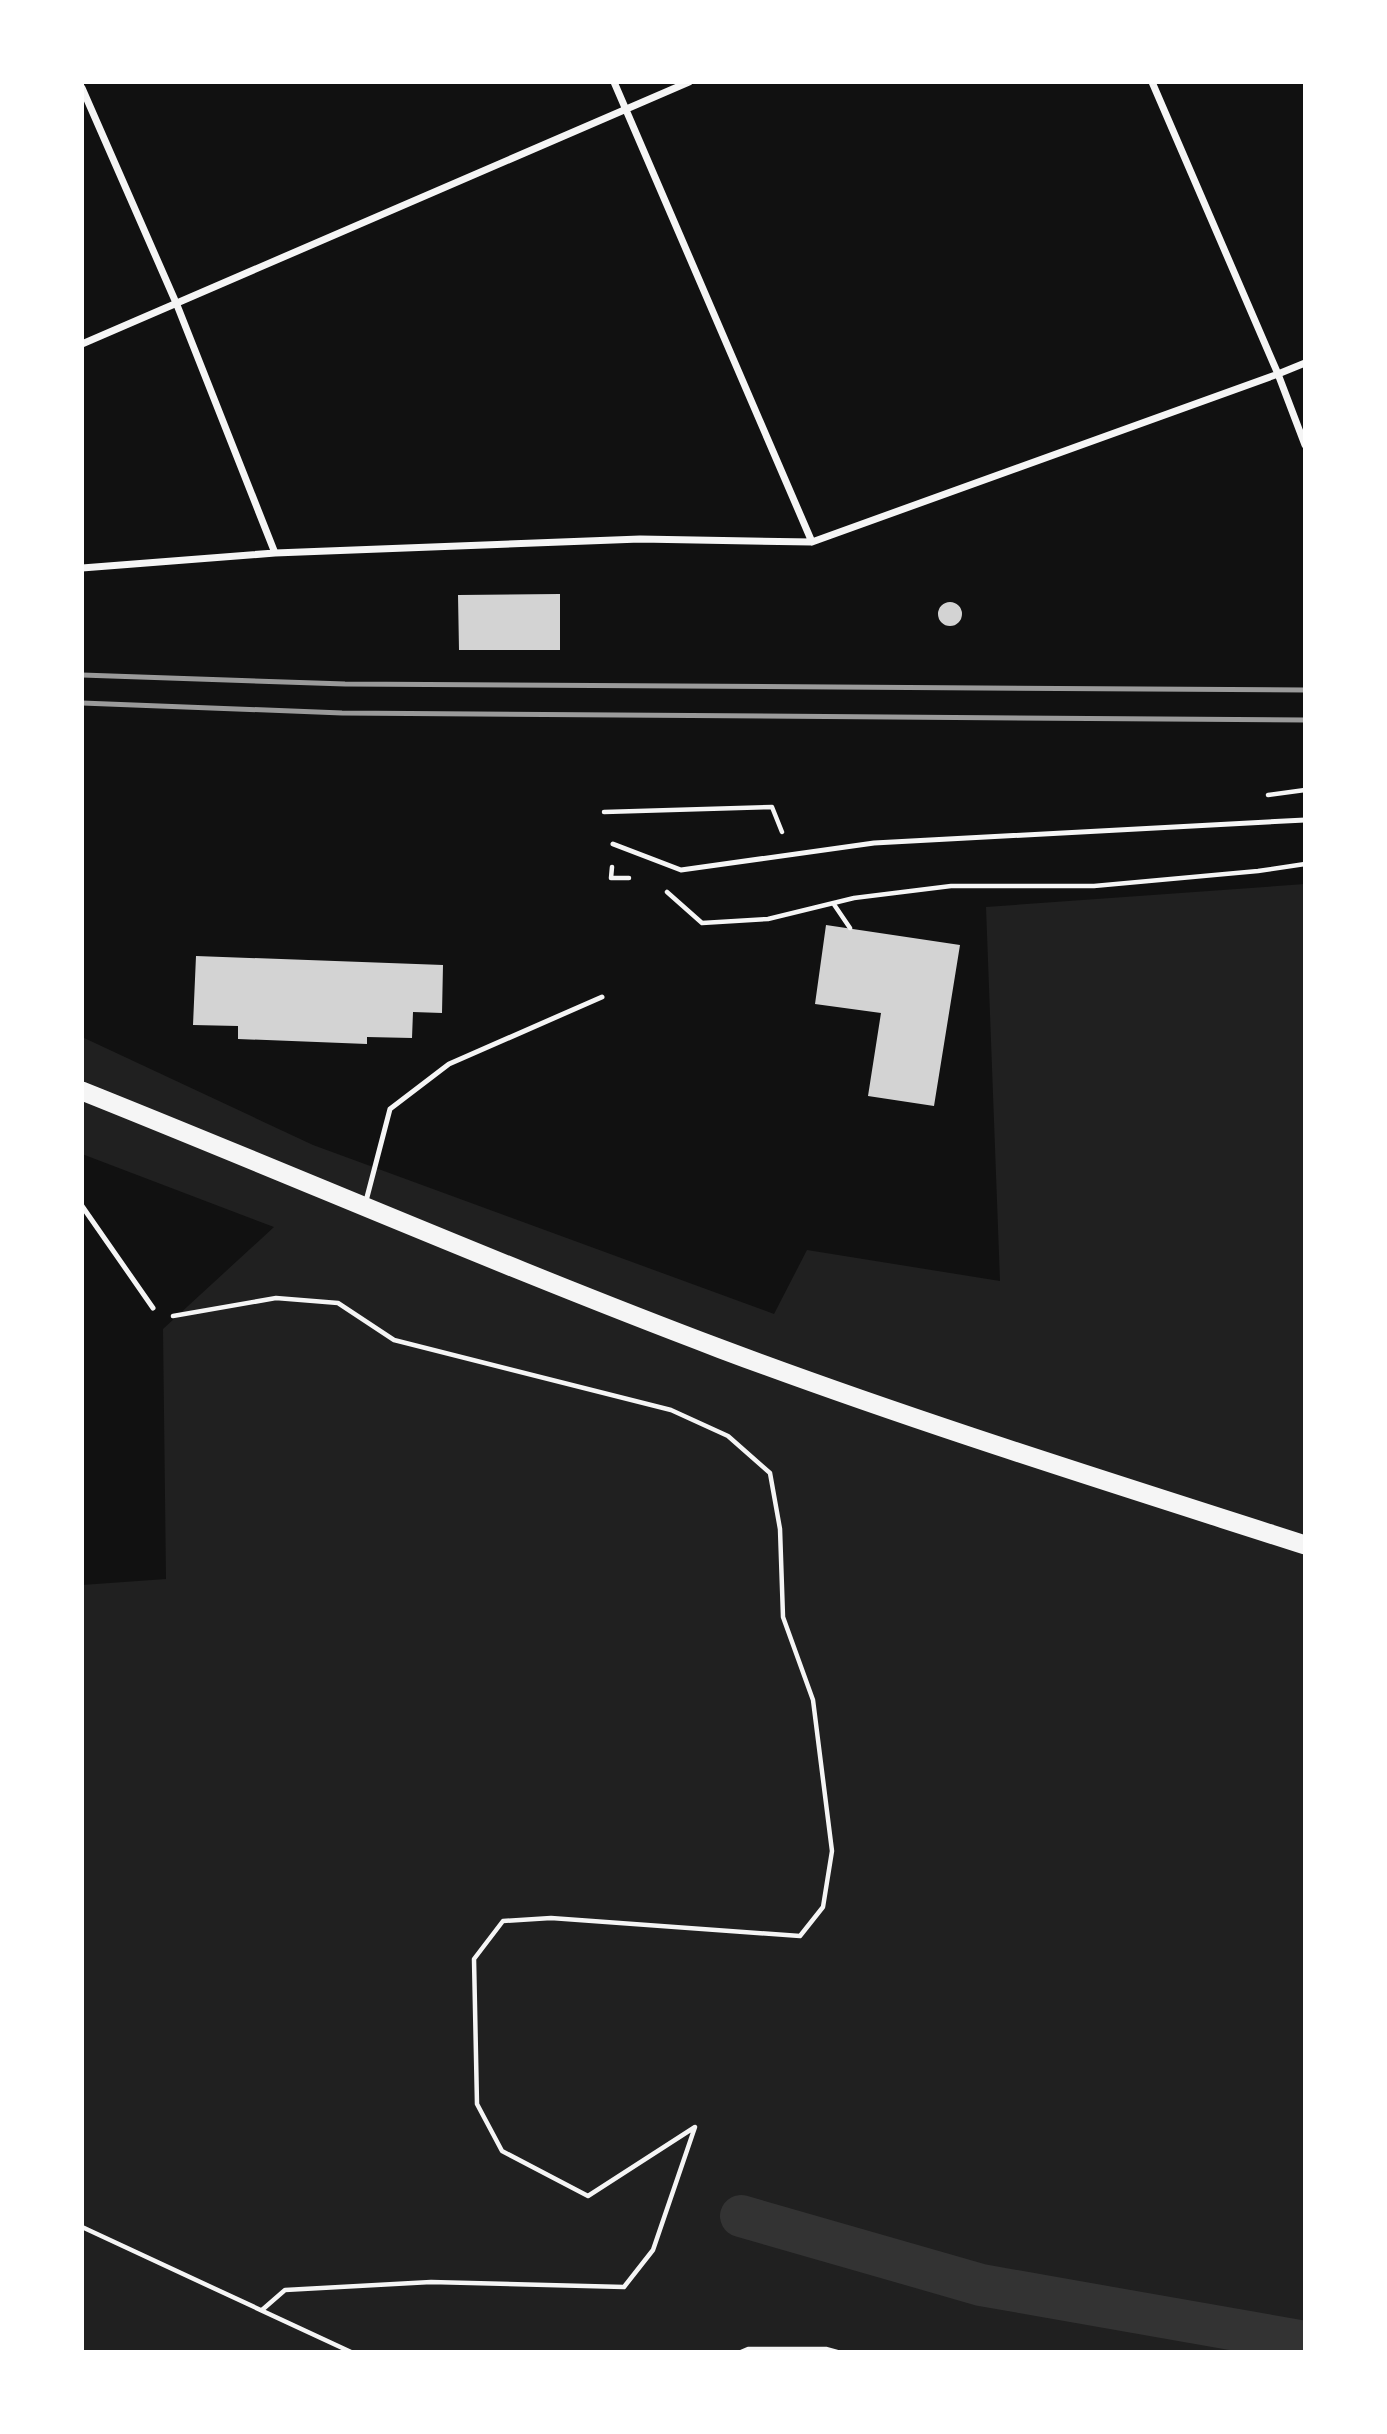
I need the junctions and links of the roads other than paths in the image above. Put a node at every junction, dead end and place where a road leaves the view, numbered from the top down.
1 (614, 82) edge
2 (689, 82) edge
3 (1152, 82) edge
4 (82, 88) edge
5 (626, 109) junction
6 (177, 305) junction
7 (82, 344) edge
8 (1305, 363) edge
9 (1278, 374) junction
10 (1305, 446) edge
11 (812, 542) junction
12 (275, 553) junction
13 (82, 568) edge
14 (1305, 820) edge
15 (614, 844) road end
16 (602, 997) dead end
17 (82, 1091) edge
18 (82, 1206) edge
19 (365, 1208) junction
20 (153, 1308) road end
21 (1305, 1545) edge

1 - 5 street
2 - 5 street
3 - 9 street
4 - 6 street
5 - 6 street
5 - 11 street
6 - 7 street
6 - 12 street
8 - 9 street
9 - 10 street
9 - 11 street
11 - 12 street
12 - 13 street
14 - 15 lane
16 - 19 lane
17 - 19 highway
18 - 20 lane
19 - 21 highway

